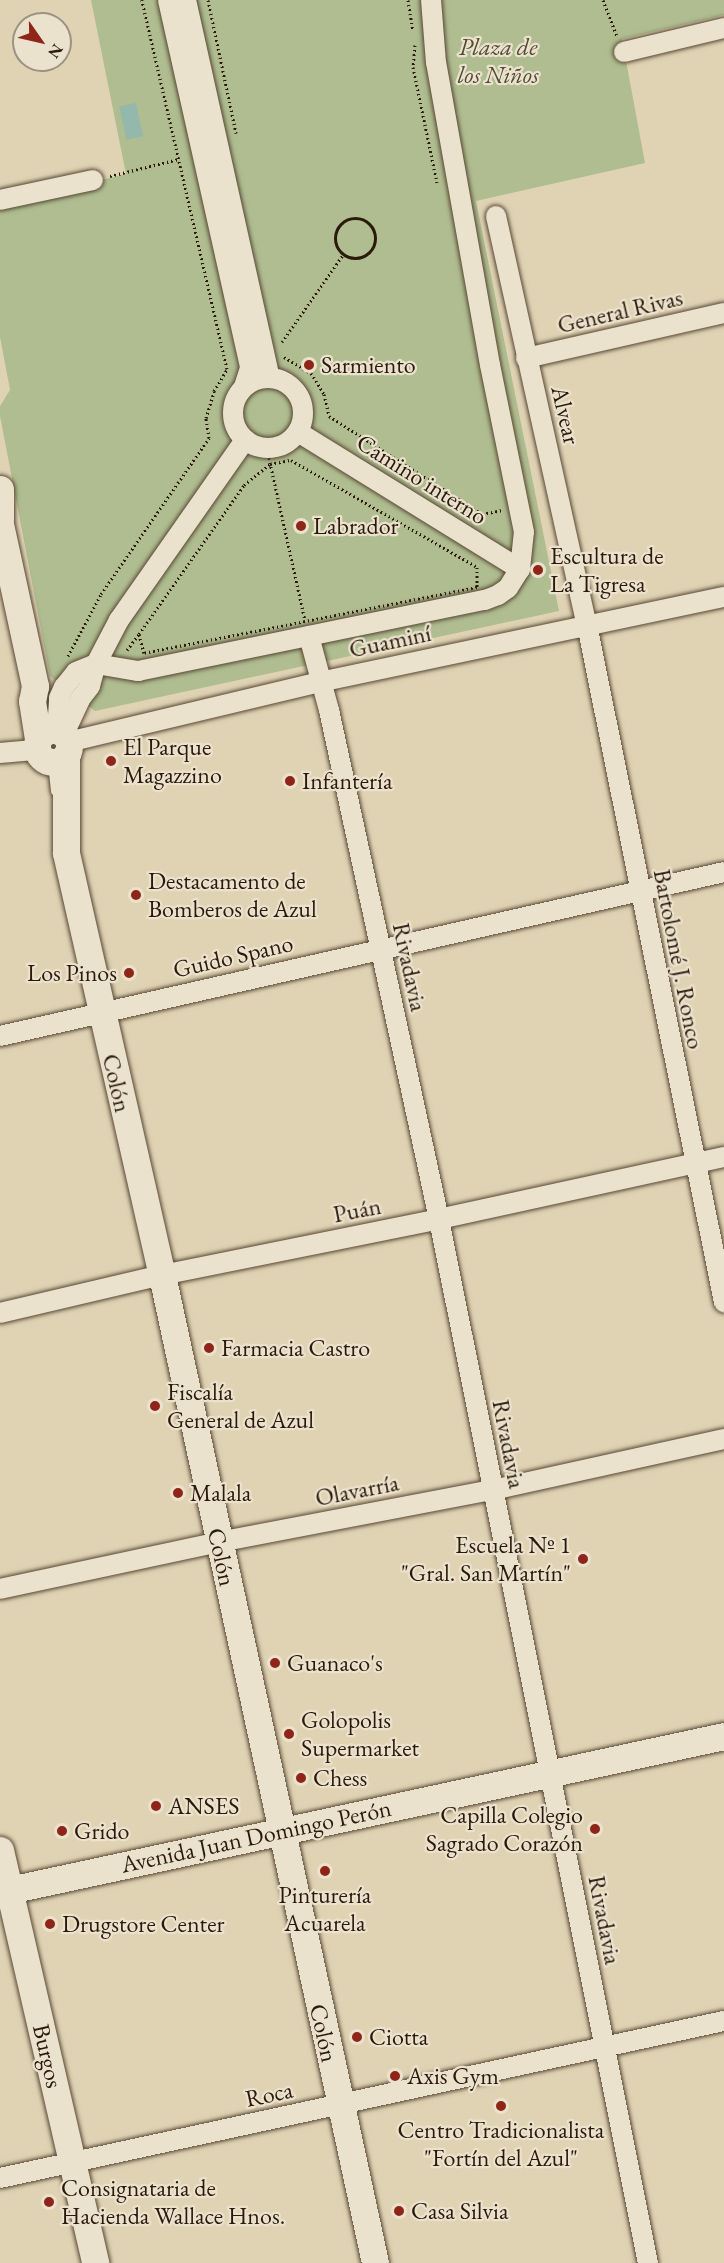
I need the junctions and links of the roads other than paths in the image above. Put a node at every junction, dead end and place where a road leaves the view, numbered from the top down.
1 (168, 0) edge
2 (186, 0) edge
3 (431, 0) edge
4 (724, 28) edge
5 (624, 52) road end
6 (93, 180) road end
7 (0, 200) edge
8 (496, 216) dead end
9 (724, 313) edge
10 (526, 358) junction
11 (270, 378) junction
12 (244, 387) junction
13 (298, 432) junction
14 (245, 440) junction
15 (0, 489) edge
16 (0, 519) edge
17 (0, 524) edge
18 (520, 569) junction
19 (724, 597) edge
20 (587, 626) junction
21 (307, 629) junction
22 (96, 664) junction
23 (320, 682) junction
24 (54, 742) junction
25 (0, 753) edge
26 (724, 872) edge
27 (639, 890) junction
28 (380, 949) junction
29 (101, 1012) junction
30 (0, 1036) edge
31 (724, 1157) edge
32 (694, 1164) junction
33 (438, 1219) junction
34 (162, 1275) junction
35 (724, 1302) edge
36 (0, 1313) edge
37 (724, 1439) edge
38 (492, 1490) junction
39 (219, 1542) junction
40 (0, 1589) edge
41 (724, 1736) edge
42 (549, 1773) junction
43 (282, 1831) junction
44 (0, 1850) edge
45 (5, 1891) edge
46 (724, 2020) edge
47 (604, 2047) junction
48 (339, 2104) junction
49 (72, 2163) junction
50 (0, 2178) edge
51 (95, 2263) edge
52 (375, 2263) edge
53 (648, 2263) edge

1 - 12 street
2 - 11 street
3 - 18 street
4 - 5 street
6 - 7 street
8 - 10 street, Alvear
9 - 10 street, General Rivas
10 - 20 street, Alvear
11 - 12 street
11 - 13 street
12 - 14 street
13 - 14 street
13 - 18 street, Camino interno
14 - 22 street
15 - 16 main road
17 - 24 main road, Colón
18 - 21 street
19 - 20 street, Guaminí
20 - 23 street, Guaminí
20 - 27 street, Bartolomé J. Ronco
21 - 22 street
21 - 23 street, Rivadavia
22 - 24 street
23 - 24 street, Guaminí
23 - 28 street, Rivadavia
24 - 25 street, Guaminí
24 - 29 main road, Colón
26 - 27 street, Guido Spano
27 - 28 street, Guido Spano
27 - 32 street, Bartolomé J. Ronco
28 - 29 street, Guido Spano
28 - 33 street, Rivadavia
29 - 30 street, Guido Spano
29 - 34 main road, Colón
31 - 32 street, Puán
32 - 33 street, Puán
32 - 35 street, Bartolomé J. Ronco
33 - 34 street, Puán
33 - 38 street, Rivadavia
34 - 36 street, Puán
34 - 39 main road, Colón
37 - 38 street, Olavarría
38 - 39 street, Olavarría
38 - 42 street, Rivadavia
39 - 40 street, Olavarría
39 - 43 main road, Colón
41 - 42 main road, Avenida Juan Domingo Perón
42 - 43 main road, Avenida Juan Domingo Perón
42 - 47 street, Rivadavia
43 - 45 main road, Avenida Juan Domingo Perón
43 - 48 main road, Colón
44 - 45 main road, Burgos
45 - 49 main road, Burgos
46 - 47 street, Roca
47 - 48 street, Roca
47 - 53 street, Rivadavia
48 - 49 street, Roca
48 - 52 main road, Colón
49 - 50 street, Roca
49 - 51 main road, Burgos

